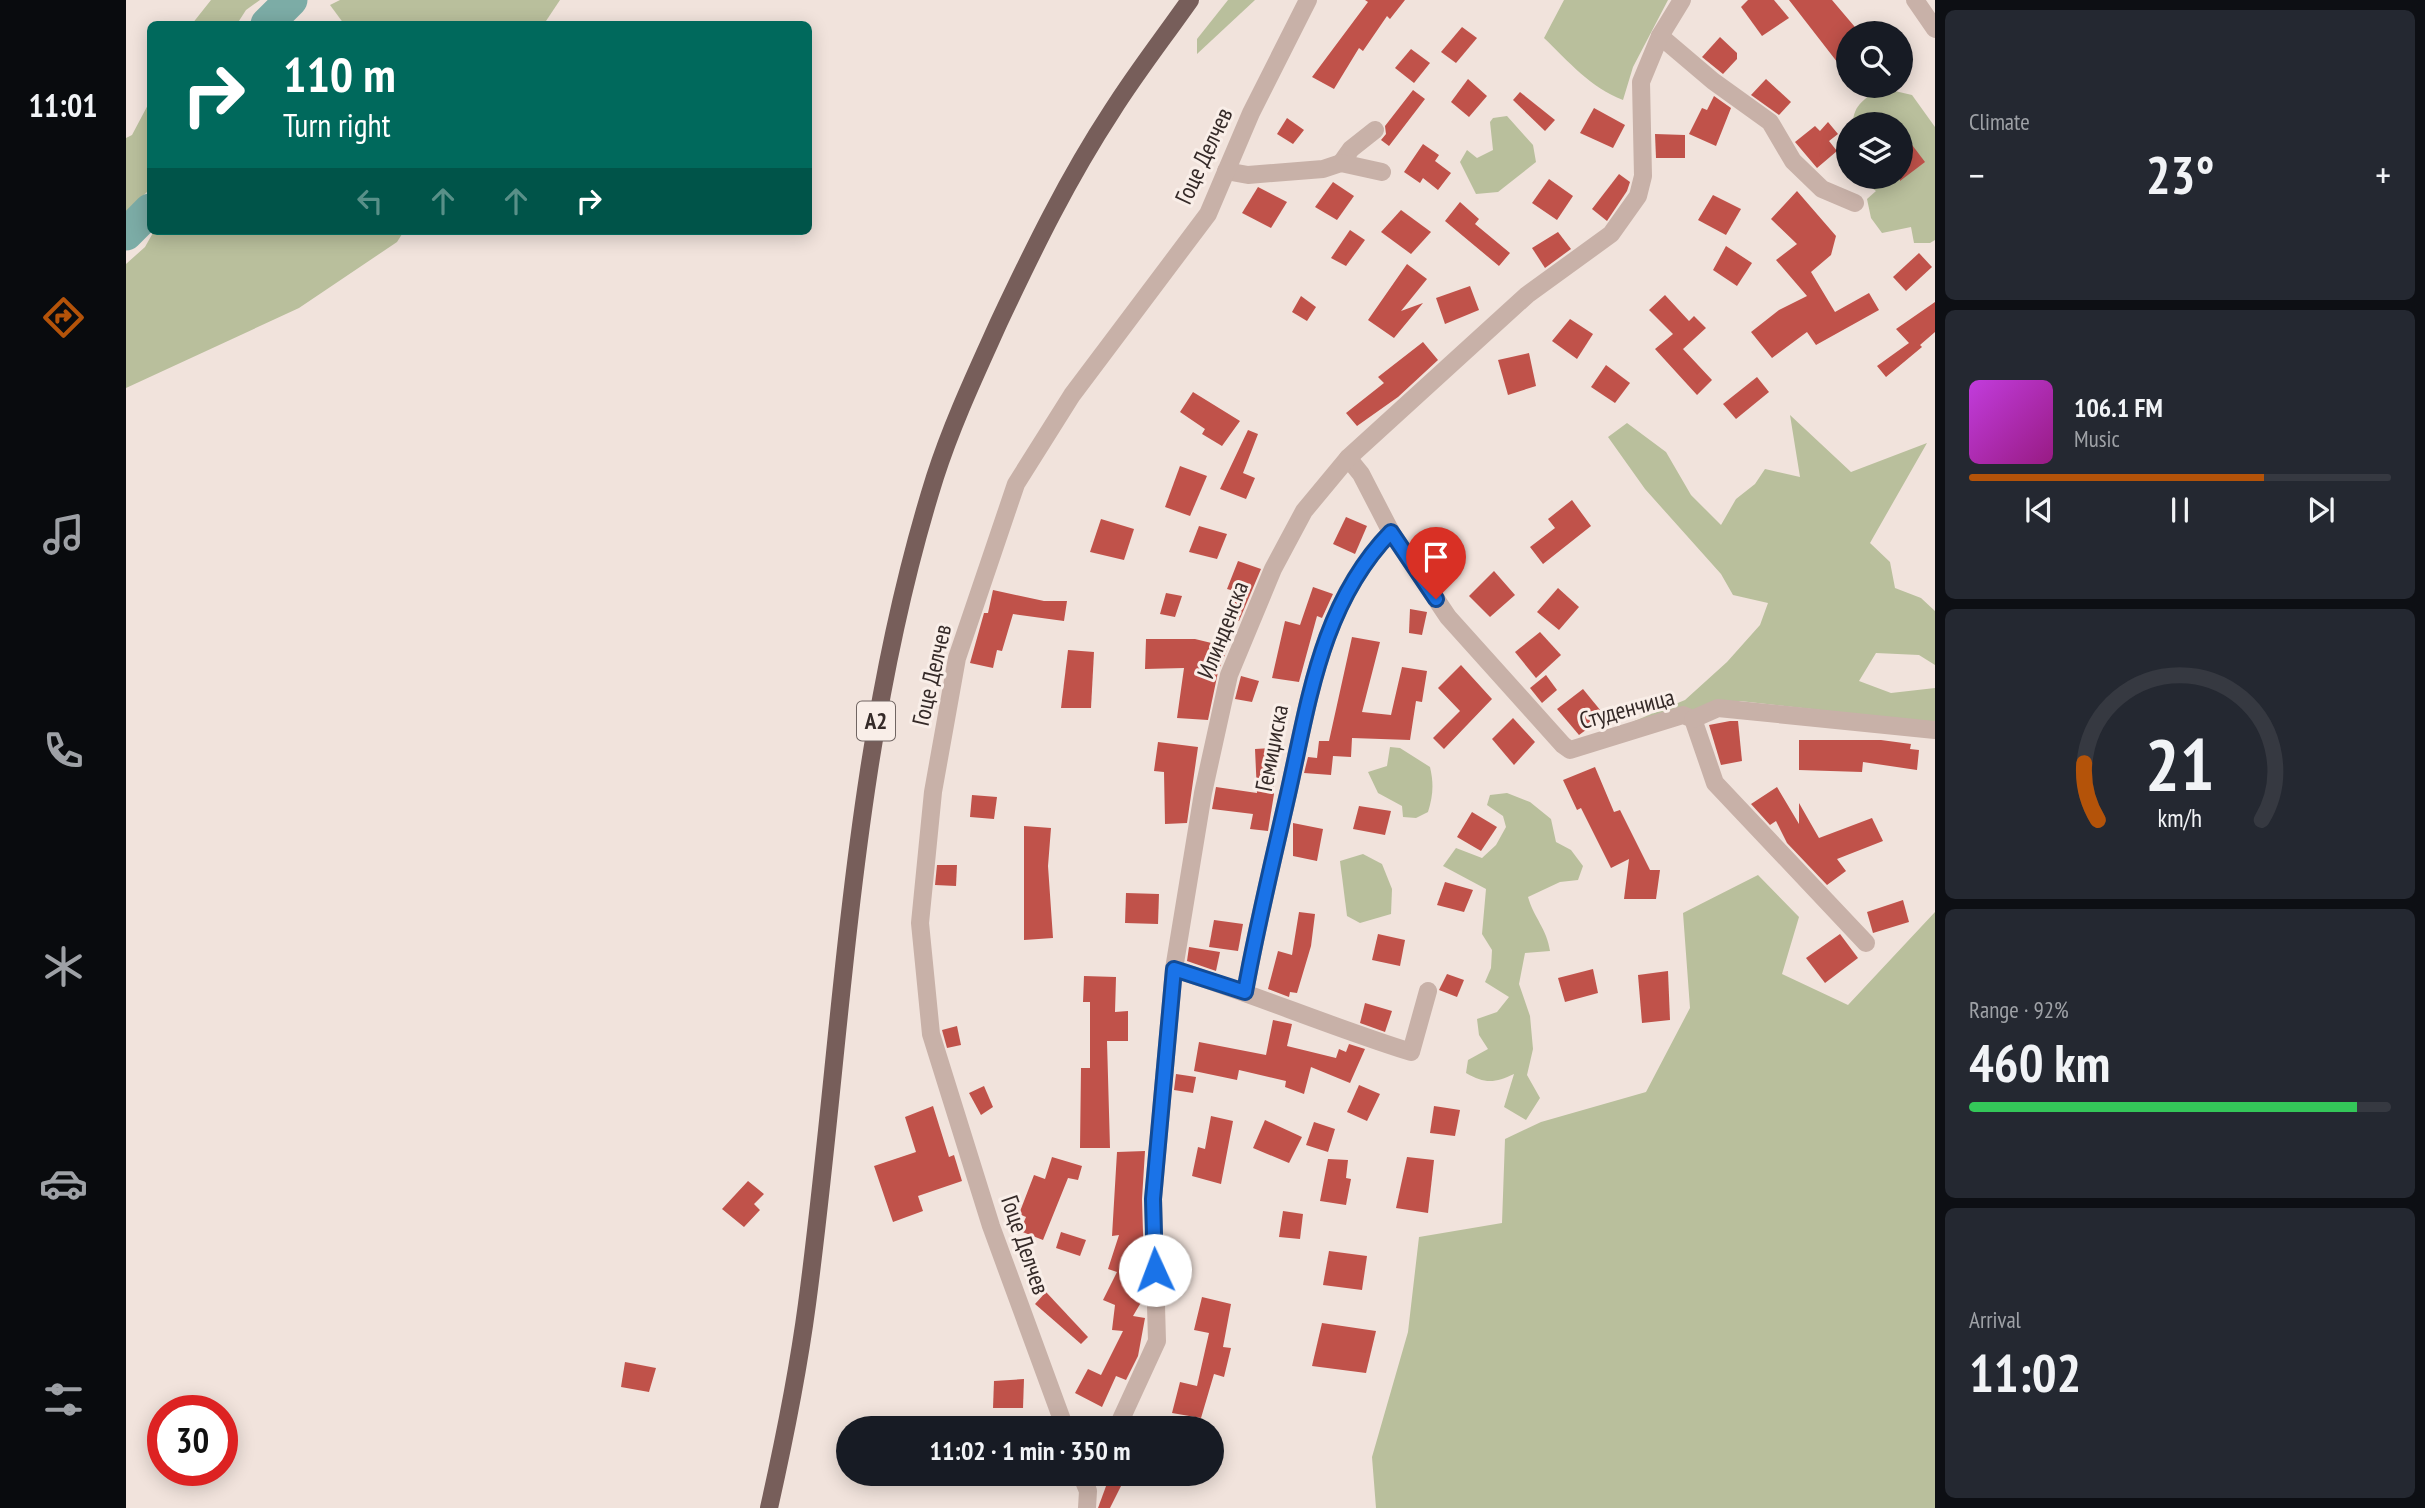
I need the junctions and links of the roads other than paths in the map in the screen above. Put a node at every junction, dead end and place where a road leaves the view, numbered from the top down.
1 (1190, 0) edge
2 (1308, 0) edge
3 (1682, 0) edge
4 (1915, 0) edge
5 (1935, 29) edge
6 (1660, 36) junction
7 (1375, 130) dead end
8 (1341, 163) junction
9 (1226, 171) junction
10 (1382, 172) dead end
11 (1855, 203) dead end
12 (1348, 458) junction
13 (1391, 532) junction
14 (1693, 719) junction
15 (1935, 730) edge
16 (1866, 943) dead end
17 (1174, 969) junction
18 (1428, 991) dead end
19 (1245, 992) junction
20 (1061, 1416) edge
21 (1123, 1416) edge
22 (769, 1508) edge

1 - 22 main road, A2
2 - 9 street, Гоце Делчев
3 - 6 street, Илинденска
4 - 5 street
6 - 11 street
6 - 12 street, Илинденска
7 - 8 street
8 - 9 street
8 - 10 street
9 - 20 street, Гоце Делчев
12 - 13 street, Студенчица
12 - 17 street, Илинденска
13 - 14 street, Студенчица
13 - 19 street, Гемиџиска
14 - 15 street
14 - 16 street, Студенчица
17 - 19 street
17 - 21 street, Илинденска
18 - 19 street

